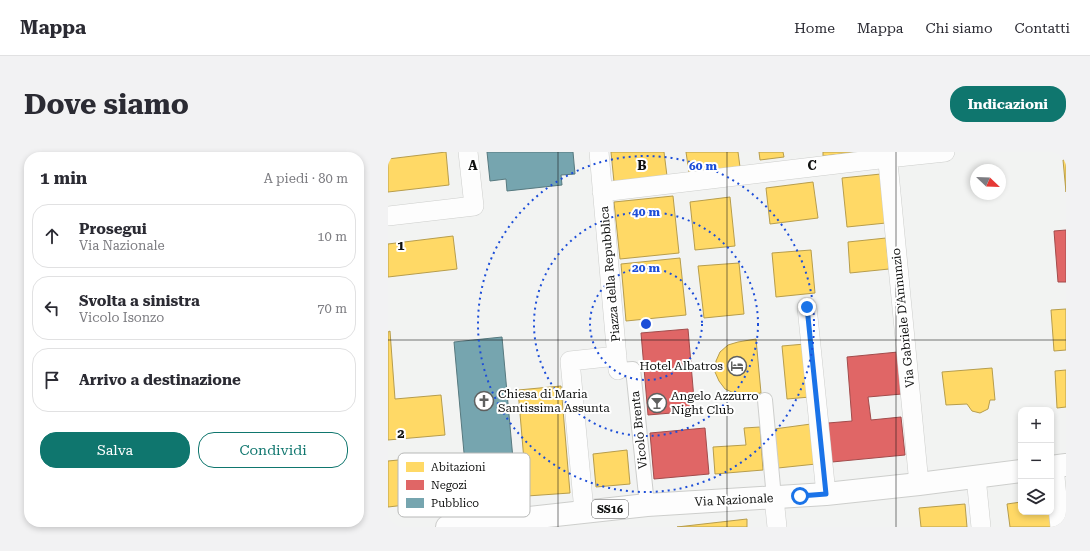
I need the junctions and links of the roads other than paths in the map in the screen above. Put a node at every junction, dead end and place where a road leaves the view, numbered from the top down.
1 (468, 152) edge
2 (599, 152) edge
3 (945, 152) edge
4 (887, 155) edge
5 (602, 192) junction
6 (388, 216) edge
7 (807, 307) dead end
8 (618, 363) junction
9 (765, 400) dead end
10 (1057, 466) edge
11 (1018, 471) edge
12 (976, 477) junction
13 (919, 484) junction
14 (826, 494) junction
15 (774, 498) junction
16 (647, 505) junction
17 (584, 511) junction
18 (447, 527) edge
19 (777, 527) edge
20 (981, 527) edge
21 (1060, 527) edge

1 - 6 street
2 - 5 street, Piazza della Repubblica
3 - 4 street
4 - 5 street
4 - 13 street, Via Gabriele D'Annunzio
5 - 8 street, Piazza della Repubblica
7 - 14 street
8 - 16 street, Vicolo Brenta
8 - 17 street, Piazza della Repubblica
9 - 15 street
10 - 21 street
11 - 12 main road, Via Nazionale / SS16
12 - 13 main road, Via Nazionale / SS16
12 - 20 street
13 - 14 main road, Via Nazionale / SS16
14 - 15 main road, Via Nazionale / SS16
15 - 16 main road, Via Nazionale / SS16
15 - 19 street
16 - 17 main road, Via Nazionale / SS16
17 - 18 main road, Via Nazionale / SS16

